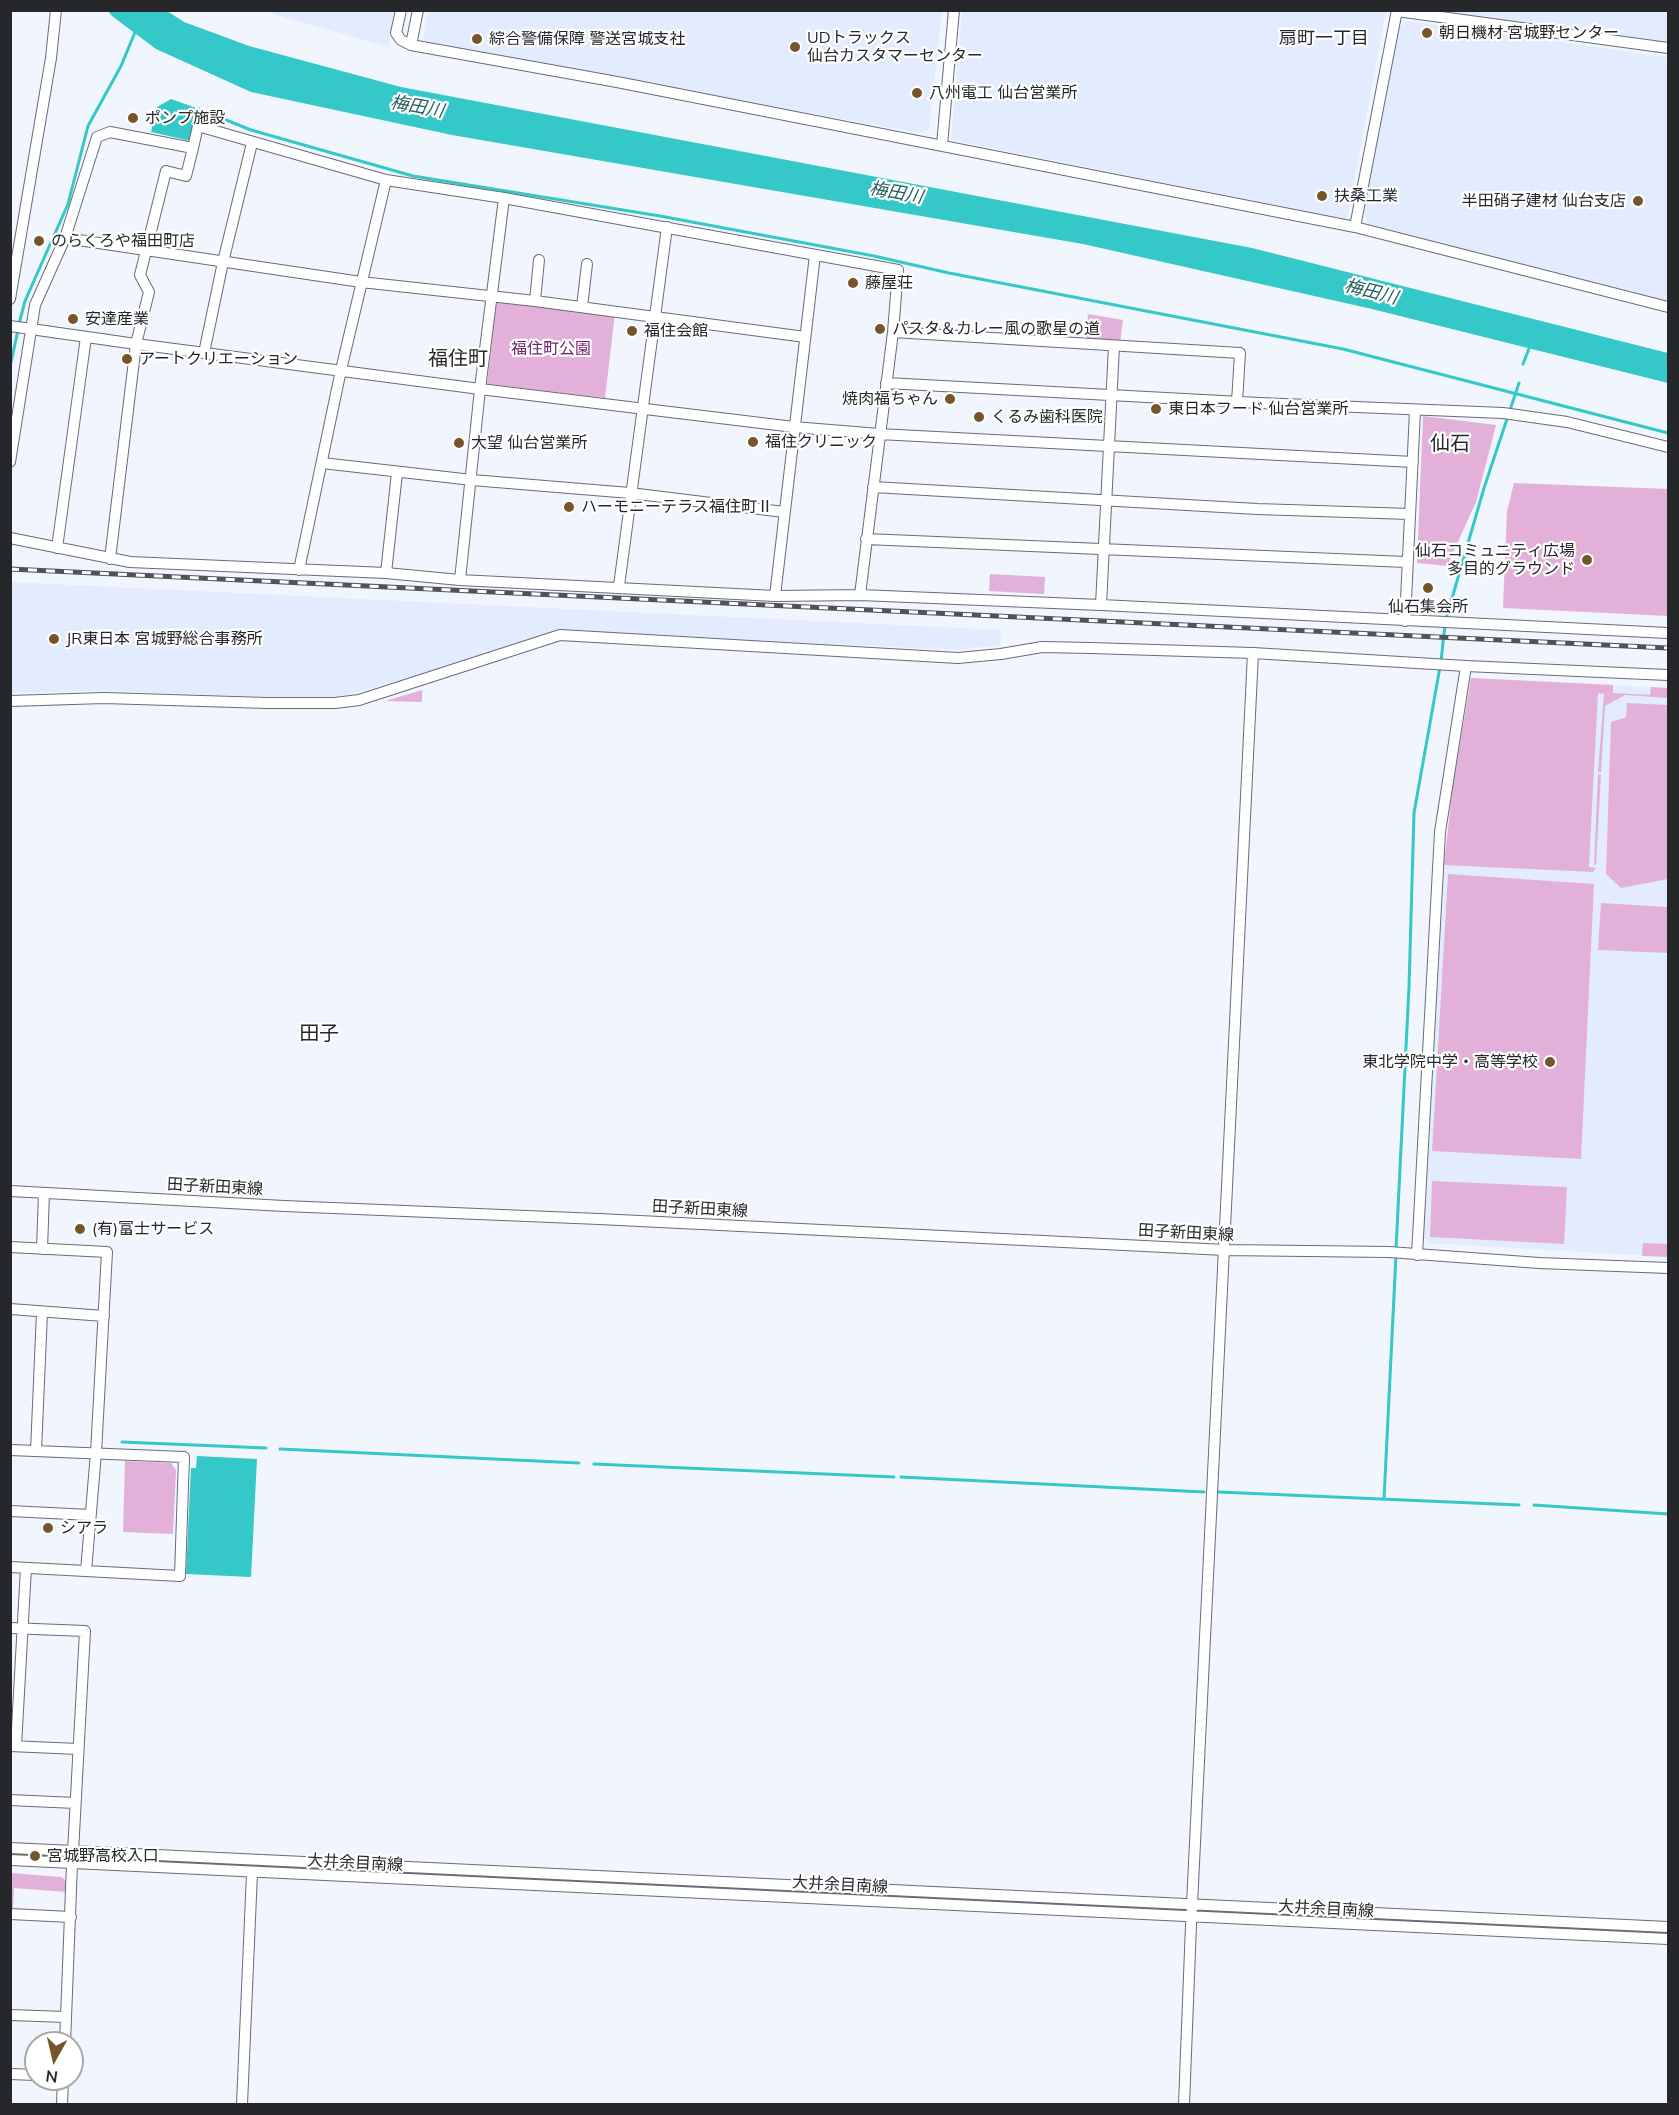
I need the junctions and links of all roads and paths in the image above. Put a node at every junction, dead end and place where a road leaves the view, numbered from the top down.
1 (56, 10) edge
2 (401, 10) edge
3 (418, 10) edge
4 (954, 10) edge
5 (1397, 11) edge
6 (411, 45) junction
7 (1668, 48) edge
8 (252, 143) junction
9 (942, 146) junction
10 (193, 148) junction
11 (386, 180) junction
12 (504, 198) junction
13 (667, 227) junction
14 (1355, 227) junction
15 (65, 238) junction
16 (145, 251) junction
17 (815, 255) junction
18 (539, 260) dead end
19 (223, 262) junction
20 (587, 264) dead end
21 (361, 282) junction
22 (12, 285) edge
23 (492, 296) junction
24 (10, 298) edge
25 (535, 301) junction
26 (582, 307) junction
27 (1668, 307) edge
28 (654, 317) junction
29 (11, 326) edge
30 (28, 329) junction
31 (893, 332) junction
32 (86, 337) junction
33 (805, 337) junction
34 (136, 344) junction
35 (1114, 346) junction
36 (204, 353) junction
37 (341, 370) junction
38 (886, 382) junction
39 (480, 389) junction
40 (1111, 395) junction
41 (1237, 402) junction
42 (643, 407) junction
43 (1415, 411) junction
44 (794, 427) junction
45 (879, 434) junction
46 (1108, 447) junction
47 (1668, 447) edge
48 (10, 462) edge
49 (1413, 462) junction
50 (321, 463) junction
51 (397, 472) junction
52 (472, 480) junction
53 (873, 487) junction
54 (630, 494) junction
55 (1106, 501) junction
56 (784, 512) junction
57 (1410, 514) junction
58 (10, 538) edge
59 (866, 539) junction
60 (57, 548) junction
61 (1103, 550) junction
62 (110, 559) junction
63 (1406, 562) junction
64 (298, 570) junction
65 (386, 573) junction
66 (460, 580) junction
67 (619, 586) junction
68 (860, 595) junction
69 (775, 596) junction
70 (1101, 605) junction
71 (1405, 621) junction
72 (1668, 633) edge
73 (1253, 653) junction
74 (1466, 666) junction
75 (1668, 675) edge
76 (10, 701) edge
77 (10, 1191) edge
78 (44, 1193) junction
79 (10, 1247) edge
80 (42, 1249) junction
81 (1225, 1250) junction
82 (1417, 1254) junction
83 (1668, 1269) edge
84 (10, 1309) edge
85 (42, 1312) junction
86 (104, 1316) junction
87 (10, 1450) edge
88 (36, 1451) junction
89 (96, 1453) junction
90 (10, 1511) edge
91 (90, 1515) junction
92 (10, 1567) edge
93 (26, 1568) junction
94 (86, 1571) junction
95 (10, 1628) edge
96 (23, 1628) junction
97 (13, 1746) edge
98 (78, 1749) junction
99 (10, 1800) edge
100 (75, 1803) junction
101 (10, 1848) edge
102 (73, 1852) junction
103 (10, 1860) edge
104 (72, 1864) junction
105 (252, 1873) junction
106 (1192, 1910) junction
107 (10, 1914) edge
108 (71, 1917) junction
109 (1668, 1927) edge
110 (1668, 1939) edge
111 (10, 2015) edge
112 (66, 2017) junction
113 (65, 2031) edge
114 (242, 2104) edge
115 (1184, 2104) edge

1 - 22 street
2 - 6 street
3 - 6 street
4 - 9 street
5 - 7 street
5 - 14 street
6 - 9 street
8 - 10 street
8 - 11 street
8 - 19 street
9 - 14 street
10 - 15 street
10 - 16 street
11 - 12 street
11 - 21 street
12 - 13 street
12 - 23 street
13 - 17 street
13 - 28 street
14 - 27 street
15 - 16 street
15 - 30 street
16 - 19 street
16 - 34 street
17 - 31 street
17 - 33 street
18 - 25 street
19 - 21 street
19 - 36 street
20 - 26 street
21 - 23 street
21 - 37 street
22 - 24 street
23 - 25 street
23 - 39 street
25 - 26 street
26 - 28 street
28 - 33 street
28 - 42 street
29 - 30 street
30 - 32 street
30 - 48 street
31 - 35 street
31 - 38 street
32 - 34 street
32 - 60 street
33 - 44 street
34 - 36 street
34 - 62 street
35 - 40 street
35 - 41 street
36 - 37 street
37 - 39 street
37 - 50 street
38 - 40 street
38 - 45 street
39 - 42 street
39 - 52 street
40 - 41 street
40 - 46 street
41 - 43 street
42 - 44 street
42 - 54 street
43 - 47 street
43 - 49 street
44 - 45 street
44 - 56 street
45 - 46 street
45 - 53 street
46 - 49 street
46 - 55 street
49 - 57 street
50 - 51 street
50 - 64 street
51 - 52 street
51 - 65 street
52 - 54 street
52 - 66 street
53 - 55 street
53 - 59 street
54 - 56 street
54 - 67 street
55 - 57 street
55 - 61 street
56 - 69 street
57 - 63 street
58 - 60 street
59 - 61 street
59 - 68 street
60 - 62 street
61 - 63 street
61 - 70 street
62 - 64 street
63 - 71 street
64 - 65 street
65 - 66 street
66 - 67 street
67 - 69 street
68 - 69 street
68 - 70 street
70 - 71 street
71 - 72 street
73 - 74 street
73 - 76 street
73 - 81 street
74 - 75 street
74 - 82 street
77 - 78 street, 田子新田東線
78 - 80 street
78 - 81 street, 田子新田東線
79 - 80 street
80 - 86 street
81 - 82 street, 田子新田東線
81 - 106 street
82 - 83 street
84 - 85 street
85 - 86 street
85 - 88 street
86 - 89 street
87 - 88 street
88 - 89 street
89 - 91 street
89 - 94 street
90 - 91 street
91 - 94 street
92 - 93 street
93 - 94 street
93 - 96 street
95 - 96 street
96 - 97 street
96 - 98 street
97 - 98 street
98 - 100 street
99 - 100 street
100 - 102 street
101 - 102 street
102 - 106 street
103 - 104 street, 大井余目南線
104 - 105 street, 大井余目南線
104 - 108 street
105 - 106 street, 大井余目南線
105 - 114 street
106 - 109 street
106 - 110 street, 大井余目南線
106 - 115 street
107 - 108 street
108 - 112 street
111 - 112 street
112 - 113 street

